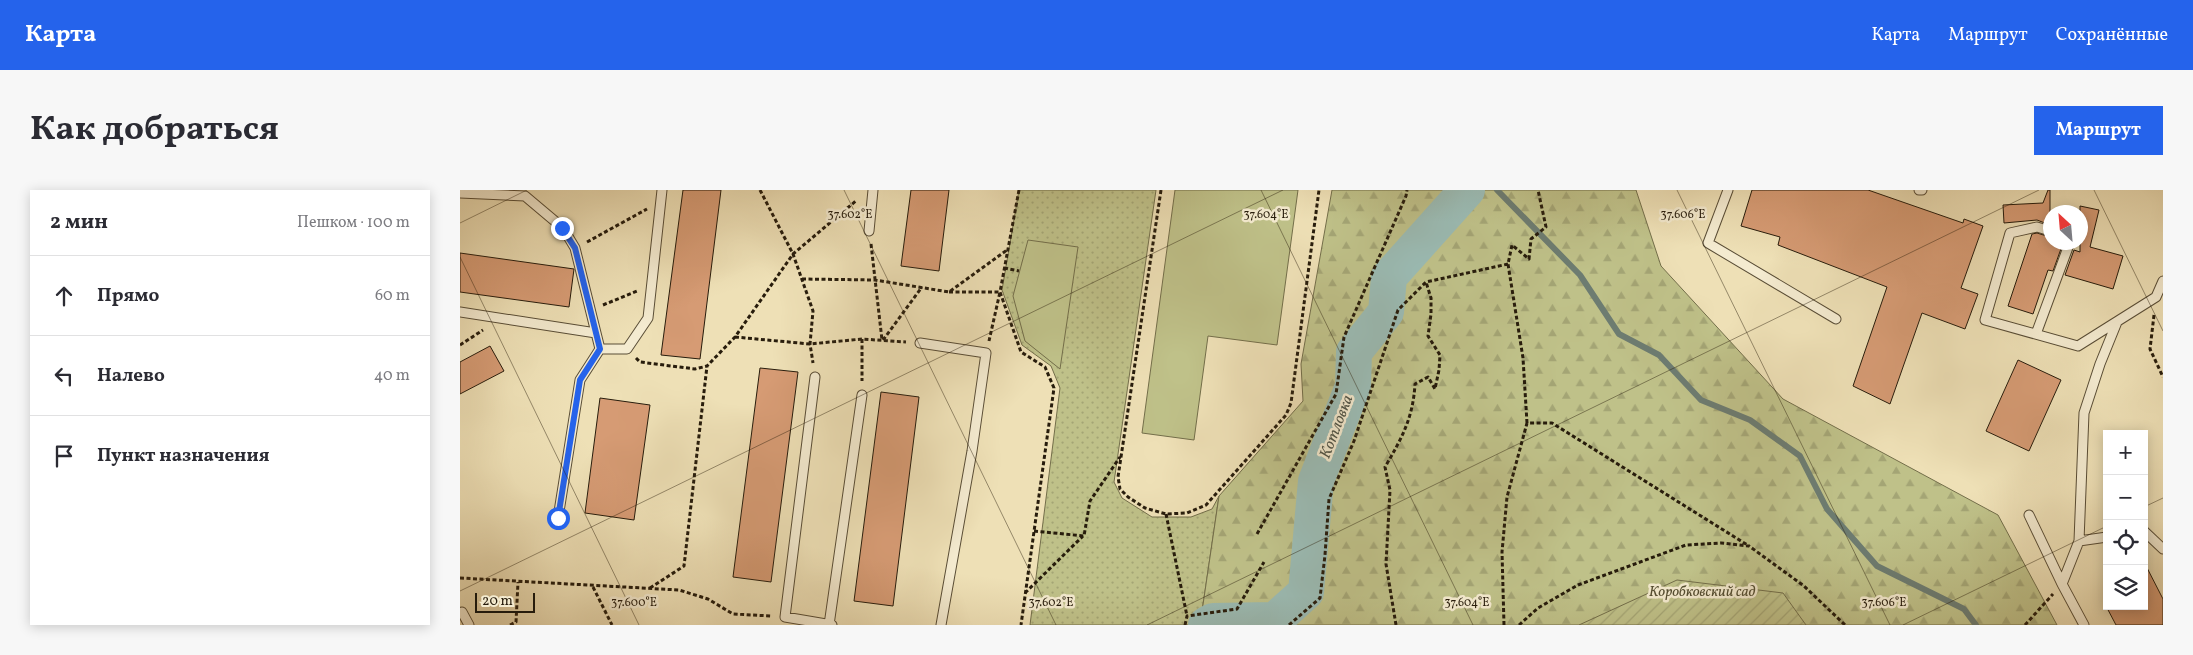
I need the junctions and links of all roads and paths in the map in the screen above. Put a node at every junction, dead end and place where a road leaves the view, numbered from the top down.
1 (662, 190) edge
2 (760, 190) edge
3 (873, 190) edge
4 (1019, 190) edge
5 (1161, 190) edge
6 (1319, 190) edge
7 (1407, 190) edge
8 (1538, 190) edge
9 (1728, 190) edge
10 (460, 193) edge
11 (862, 196) dead end
12 (661, 201) junction
13 (2043, 229) edge
14 (869, 231) joint
15 (575, 248) junction
16 (1008, 249) junction
17 (2067, 250) edge
18 (793, 254) junction
19 (1508, 264) junction
20 (1004, 268) junction
21 (1019, 271) dead end
22 (802, 280) junction
23 (875, 280) junction
24 (2163, 281) edge
25 (1426, 282) junction
26 (651, 286) junction
27 (922, 287) junction
28 (949, 292) junction
29 (1000, 292) junction
30 (2156, 297) junction
31 (590, 310) junction
32 (460, 312) edge
33 (1836, 318) dead end
34 (2117, 321) junction
35 (596, 333) junction
36 (2036, 334) junction
37 (735, 337) junction
38 (862, 339) junction
39 (882, 340) junction
40 (810, 344) junction
41 (920, 344) joint
42 (600, 349) junction
43 (627, 349) junction
44 (986, 353) junction
45 (707, 366) junction
46 (815, 377) joint
47 (2163, 377) edge
48 (862, 395) joint
49 (1527, 423) junction
50 (1121, 456) junction
51 (1166, 514) junction
52 (2029, 515) dead end
53 (558, 518) dead end
54 (1034, 531) junction
55 (1257, 534) dead end
56 (2148, 534) edge
57 (1084, 536) junction
58 (2103, 538) edge
59 (2079, 541) junction
60 (1749, 546) junction
61 (2163, 549) edge
62 (1264, 562) dead end
63 (460, 578) edge
64 (518, 582) junction
65 (2062, 584) junction
66 (593, 586) junction
67 (649, 589) junction
68 (1025, 594) junction
69 (462, 612) dead end
70 (1187, 616) junction
71 (785, 617) junction
72 (469, 625) edge
73 (510, 625) edge
74 (612, 625) edge
75 (829, 625) edge
76 (941, 625) edge
77 (1021, 625) edge
78 (1185, 625) edge
79 (1290, 625) edge
80 (1396, 625) edge
81 (1504, 625) edge
82 (1519, 625) edge
83 (1845, 625) edge
84 (2025, 625) edge
85 (2084, 625) edge

1 - 12 lane
2 - 18 path
3 - 14 lane
4 - 16 path
5 - 50 path
6 - 51 path
7 - 55 path
8 - 19 path
9 - 33 lane
10 - 15 lane
11 - 18 path
12 - 15 path
12 - 26 lane
13 - 36 lane
14 - 23 path
15 - 31 lane
16 - 20 path
16 - 28 path
17 - 36 lane
18 - 22 path
18 - 37 path
19 - 25 path
19 - 49 path
20 - 21 path
20 - 29 path
22 - 23 path
22 - 40 path
23 - 27 path
23 - 39 path
24 - 30 lane
25 - 79 path
25 - 80 path
26 - 31 path
26 - 43 lane
27 - 28 path
27 - 39 path
28 - 29 path
29 - 44 path
29 - 54 path
30 - 34 lane
30 - 47 path
31 - 35 lane
32 - 35 lane
34 - 36 lane
34 - 59 lane
35 - 42 lane
37 - 40 path
37 - 45 path
38 - 39 path
38 - 40 path
38 - 48 path
39 - 41 path
40 - 46 path
41 - 44 lane
42 - 43 lane
42 - 53 lane
43 - 45 path
44 - 76 lane
45 - 67 path
46 - 71 lane
48 - 75 lane
49 - 60 path
49 - 81 path
50 - 51 path
50 - 57 path
51 - 70 path
52 - 65 lane
54 - 57 path
54 - 68 path
56 - 61 lane
57 - 68 path
58 - 59 lane
59 - 65 lane
60 - 82 path
60 - 83 path
62 - 70 path
63 - 64 path
64 - 66 path
64 - 73 path
65 - 84 path
65 - 85 lane
66 - 67 path
66 - 74 path
67 - 71 path
68 - 77 path
69 - 72 lane
70 - 78 path
71 - 75 lane

